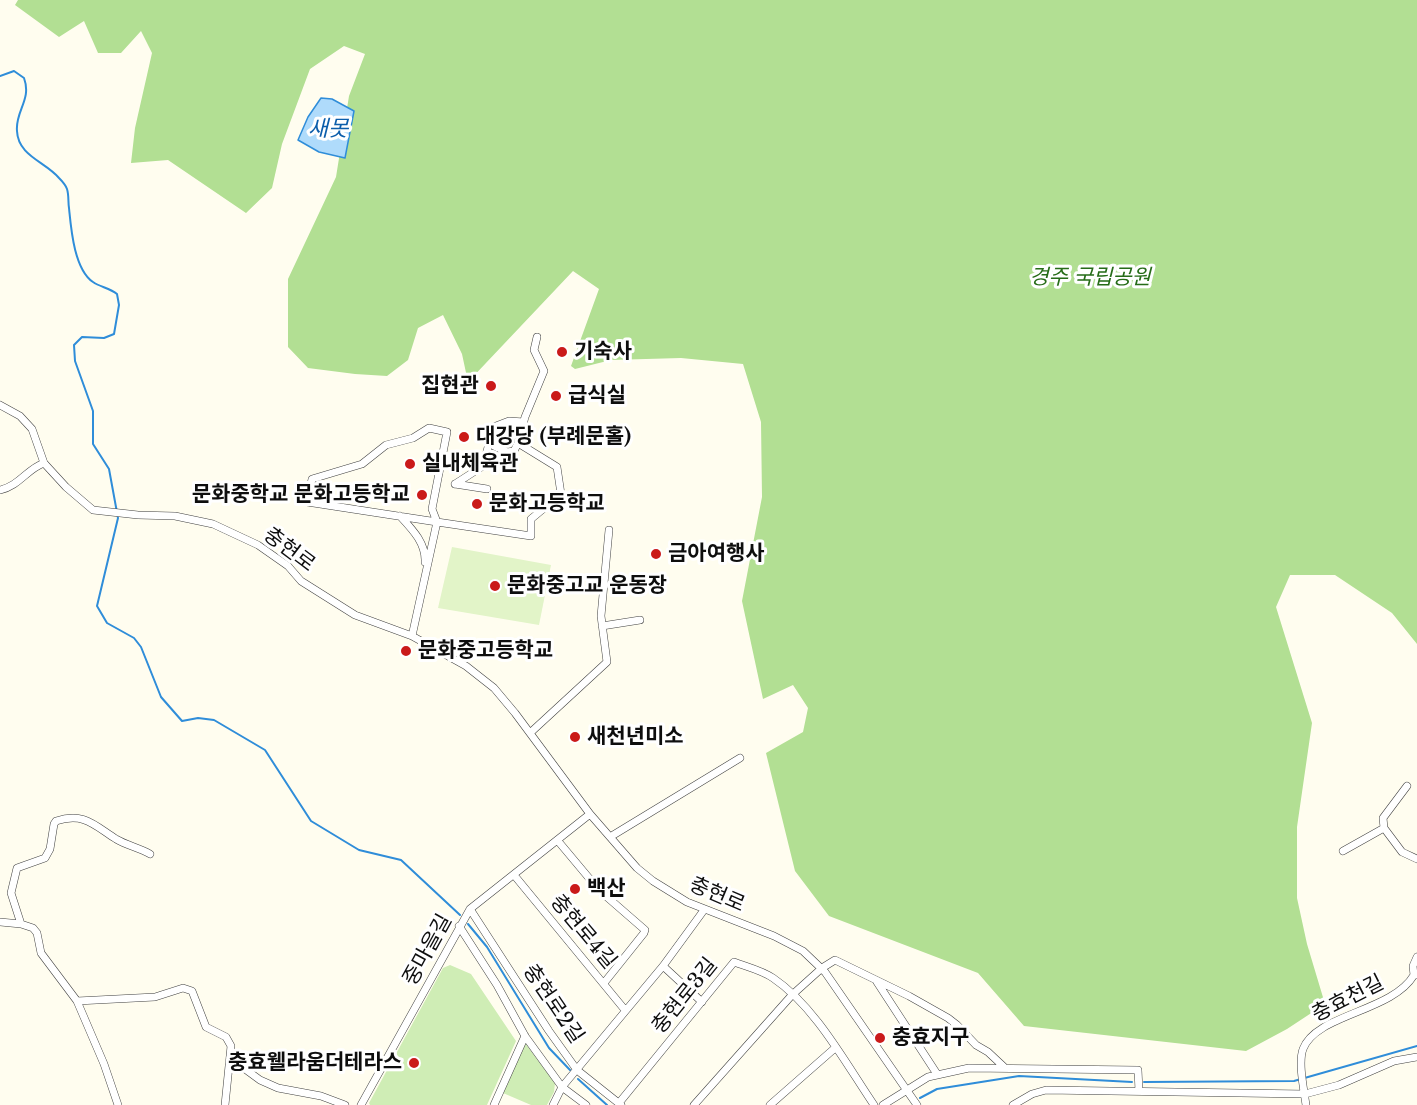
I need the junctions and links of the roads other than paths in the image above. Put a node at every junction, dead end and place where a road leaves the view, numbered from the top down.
1 (537, 337) dead end
2 (0, 405) edge
3 (524, 422) junction
4 (491, 436) junction
5 (518, 443) junction
6 (44, 463) junction
7 (487, 489) dead end
8 (0, 490) edge
9 (400, 516) junction
10 (437, 522) junction
11 (609, 530) dead end
12 (424, 577) junction
13 (640, 620) dead end
14 (602, 626) junction
15 (412, 636) junction
16 (530, 733) junction
17 (740, 759) dead end
18 (1407, 786) dead end
19 (590, 814) junction
20 (1384, 828) junction
21 (610, 837) junction
22 (558, 841) junction
23 (1342, 851) dead end
24 (150, 854) dead end
25 (1417, 859) edge
26 (514, 875) junction
27 (470, 909) junction
28 (704, 910) junction
29 (0, 922) edge
30 (21, 924) junction
31 (459, 926) junction
32 (1417, 957) edge
33 (663, 966) junction
34 (822, 968) junction
35 (1415, 975) edge
36 (873, 979) junction
37 (604, 983) junction
38 (792, 995) junction
39 (77, 1001) junction
40 (702, 1002) junction
41 (625, 1010) junction
42 (525, 1036) junction
43 (835, 1048) junction
44 (230, 1058) junction
45 (1417, 1058) edge
46 (1004, 1067) junction
47 (577, 1070) junction
48 (937, 1074) junction
49 (562, 1087) junction
50 (906, 1089) junction
51 (1139, 1091) junction
52 (1305, 1094) junction
53 (620, 1104) edge
54 (118, 1105) edge
55 (225, 1105) edge
56 (345, 1105) edge
57 (361, 1105) edge
58 (494, 1105) edge
59 (553, 1105) edge
60 (586, 1105) edge
61 (694, 1105) edge
62 (770, 1105) edge
63 (874, 1105) edge
64 (883, 1105) edge
65 (917, 1105) edge
66 (1013, 1105) edge
67 (1306, 1105) edge

1 - 3 street
2 - 6 street, 충현로
3 - 4 street
3 - 5 street
4 - 5 street
4 - 7 street
5 - 10 street
6 - 8 street
6 - 15 street, 충현로
9 - 10 street
9 - 10 street
9 - 12 street
10 - 12 street
11 - 14 street
12 - 15 street
13 - 14 street
14 - 16 street
15 - 16 street, 충현로
16 - 19 street, 충현로
17 - 21 street
18 - 20 street
19 - 21 street, 충현로
19 - 22 street, 중마을길
20 - 23 street
20 - 25 street
21 - 28 street, 충현로
22 - 26 street, 중마을길
22 - 37 street
24 - 30 street
26 - 27 street, 중마을길
26 - 37 street, 충현로4길
27 - 31 street, 중마을길
27 - 47 street, 충현로2길
28 - 33 street
28 - 34 street, 충현로
29 - 30 street
30 - 39 street
31 - 42 street
31 - 57 street, 중마을길
32 - 35 street
33 - 40 street
33 - 41 street
34 - 36 street
34 - 38 street
34 - 50 street, 충현로
35 - 52 street, 충효천길
36 - 46 street
36 - 48 street
37 - 41 street, 충현로4길
38 - 40 street, 충현로3길
38 - 43 street, 충현로3길
38 - 61 street
39 - 44 street
39 - 54 street
40 - 53 street, 충현로3길
41 - 47 street
42 - 49 street
42 - 58 street
43 - 62 street
43 - 63 street, 충현로3길
44 - 55 street
44 - 56 street
45 - 52 street
46 - 48 street
46 - 51 street
47 - 49 street
47 - 53 street, 충현로2길
48 - 50 street
49 - 59 street
49 - 60 street
50 - 64 street
50 - 65 street, 충현로
51 - 52 street
51 - 66 street
52 - 67 street, 충효천길

